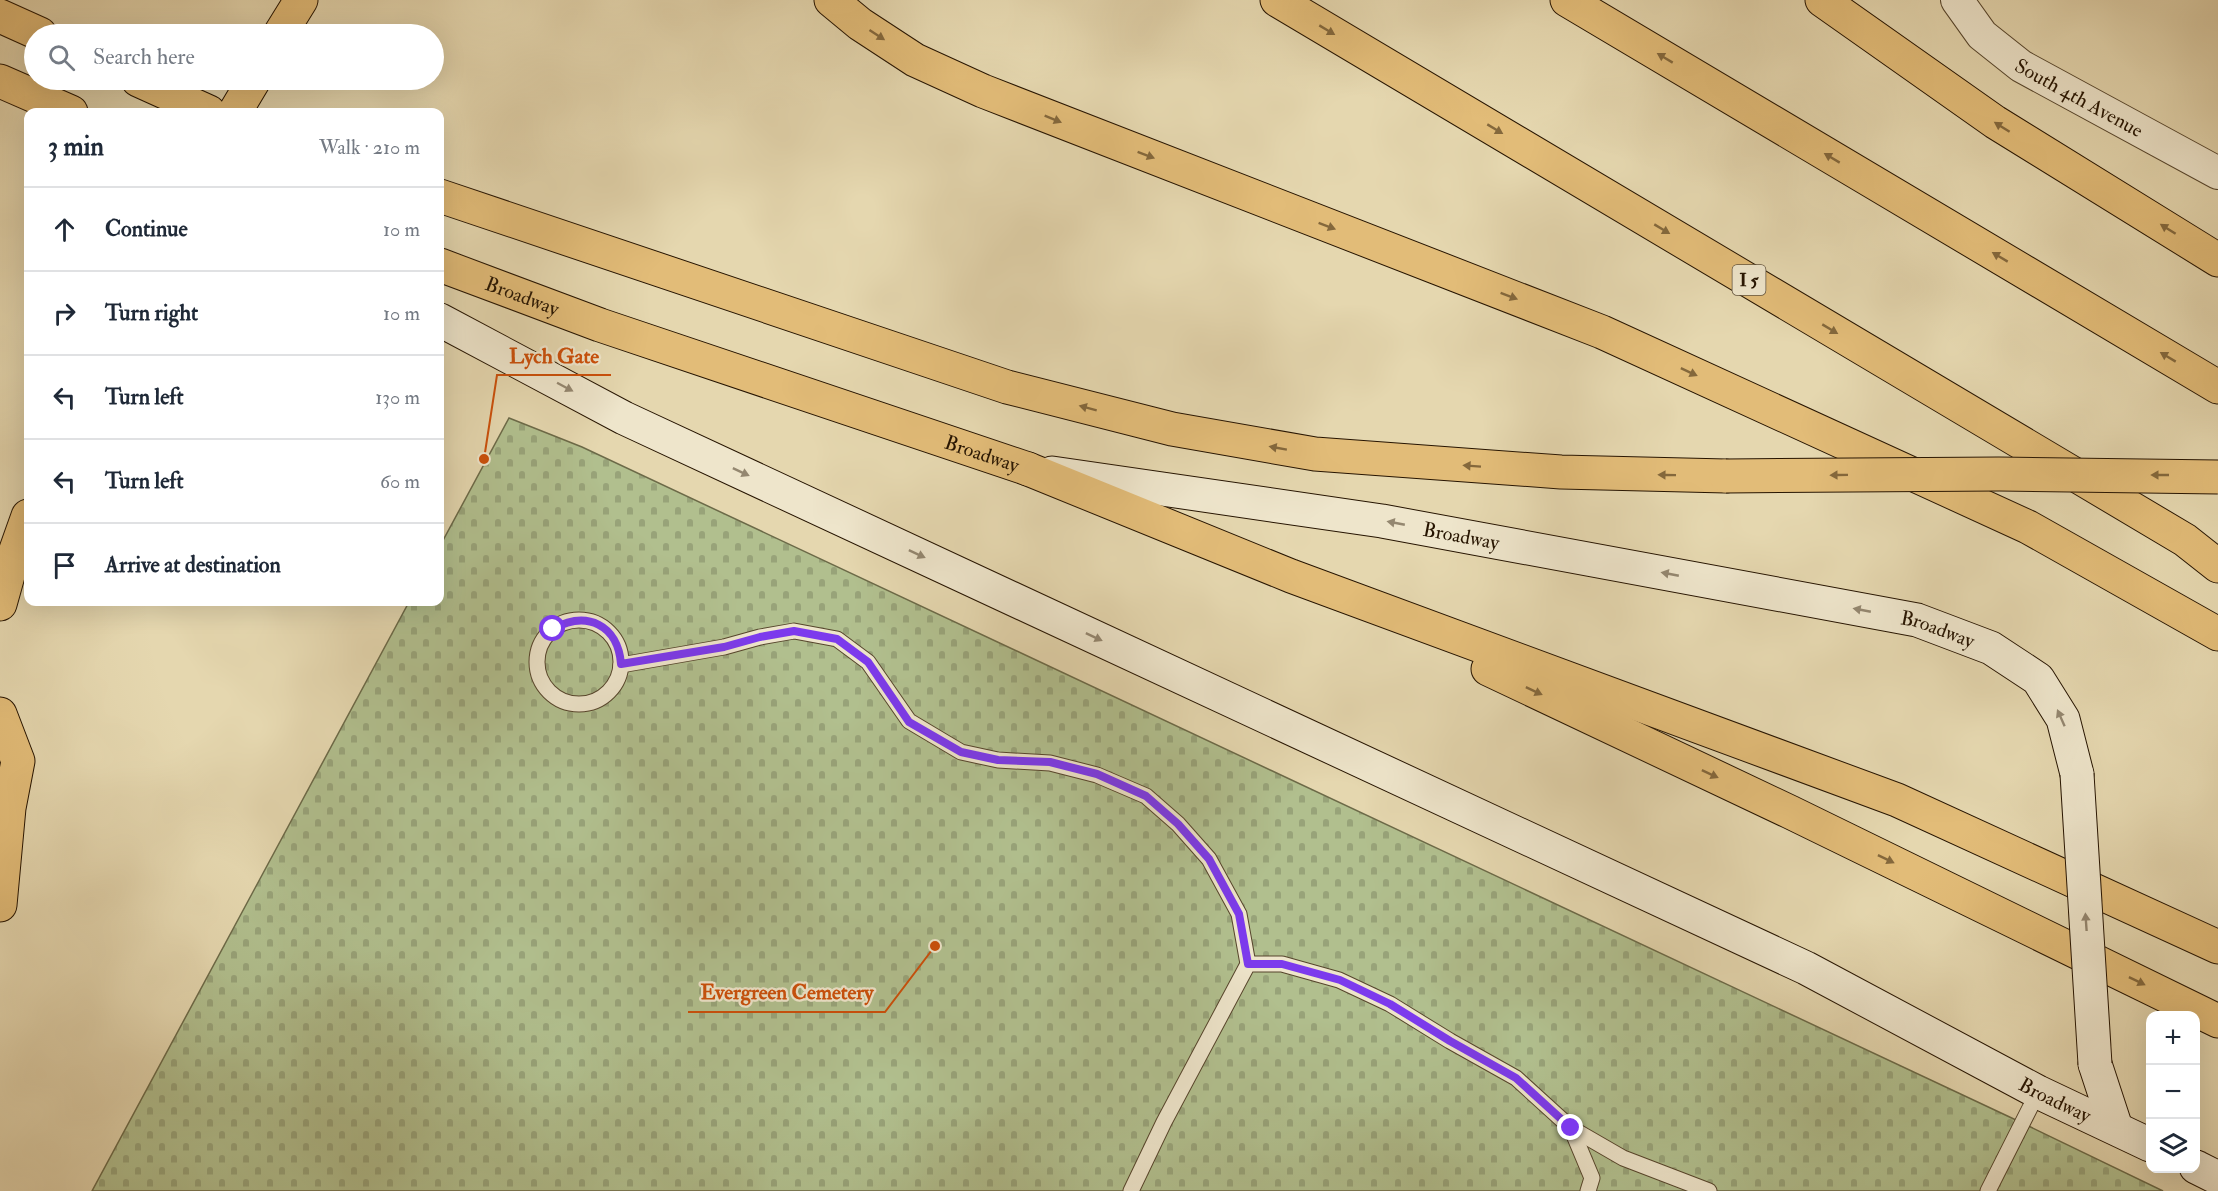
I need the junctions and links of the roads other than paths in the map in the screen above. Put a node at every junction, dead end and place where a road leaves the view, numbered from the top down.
1 (831, 0) edge
2 (1277, 0) edge
3 (1567, 0) edge
4 (1822, 0) edge
5 (1958, 0) edge
6 (0, 16) edge
7 (24, 27) edge
8 (0, 81) edge
9 (160, 90) edge
10 (248, 90) edge
11 (62, 108) edge
12 (201, 108) edge
13 (237, 108) edge
14 (2218, 173) edge
15 (444, 197) edge
16 (2218, 260) edge
17 (444, 266) edge
18 (444, 322) edge
19 (2218, 387) edge
20 (1028, 469) junction
21 (2218, 477) edge
22 (24, 527) edge
23 (2218, 566) edge
24 (1291, 576) junction
25 (0, 604) edge
26 (2218, 634) edge
27 (621, 664) junction
28 (0, 714) edge
29 (0, 905) edge
30 (2218, 947) edge
31 (1248, 964) junction
32 (2218, 1021) edge
33 (2038, 1092) junction
34 (1571, 1128) junction
35 (2116, 1128) junction
36 (2146, 1143) edge
37 (2200, 1169) edge
38 (2218, 1178) edge
39 (1131, 1191) edge
40 (1588, 1191) edge
41 (1709, 1191) edge
42 (1988, 1191) edge

1 -> 26 main road
2 -> 23 main road, I 5
19 -> 3 main road
16 -> 4 main road
5 - 14 street, South 4th Avenue
6 - 7 main road
8 - 11 main road
9 - 12 main road
10 - 13 main road
21 -> 15 main road, bridge
17 - 20 main road, Broadway
18 -> 33 street, Broadway
20 - 24 main road
35 -> 20 street, Broadway, bridge
22 - 25 main road
24 - 30 main road
24 -> 32 main road
27 - 27 lane
27 - 31 lane
28 - 29 main road
31 - 34 lane
31 - 39 lane
33 - 35 street, Broadway
33 - 42 lane
34 - 40 lane
34 - 41 lane
35 - 36 street, Broadway
37 - 38 street

